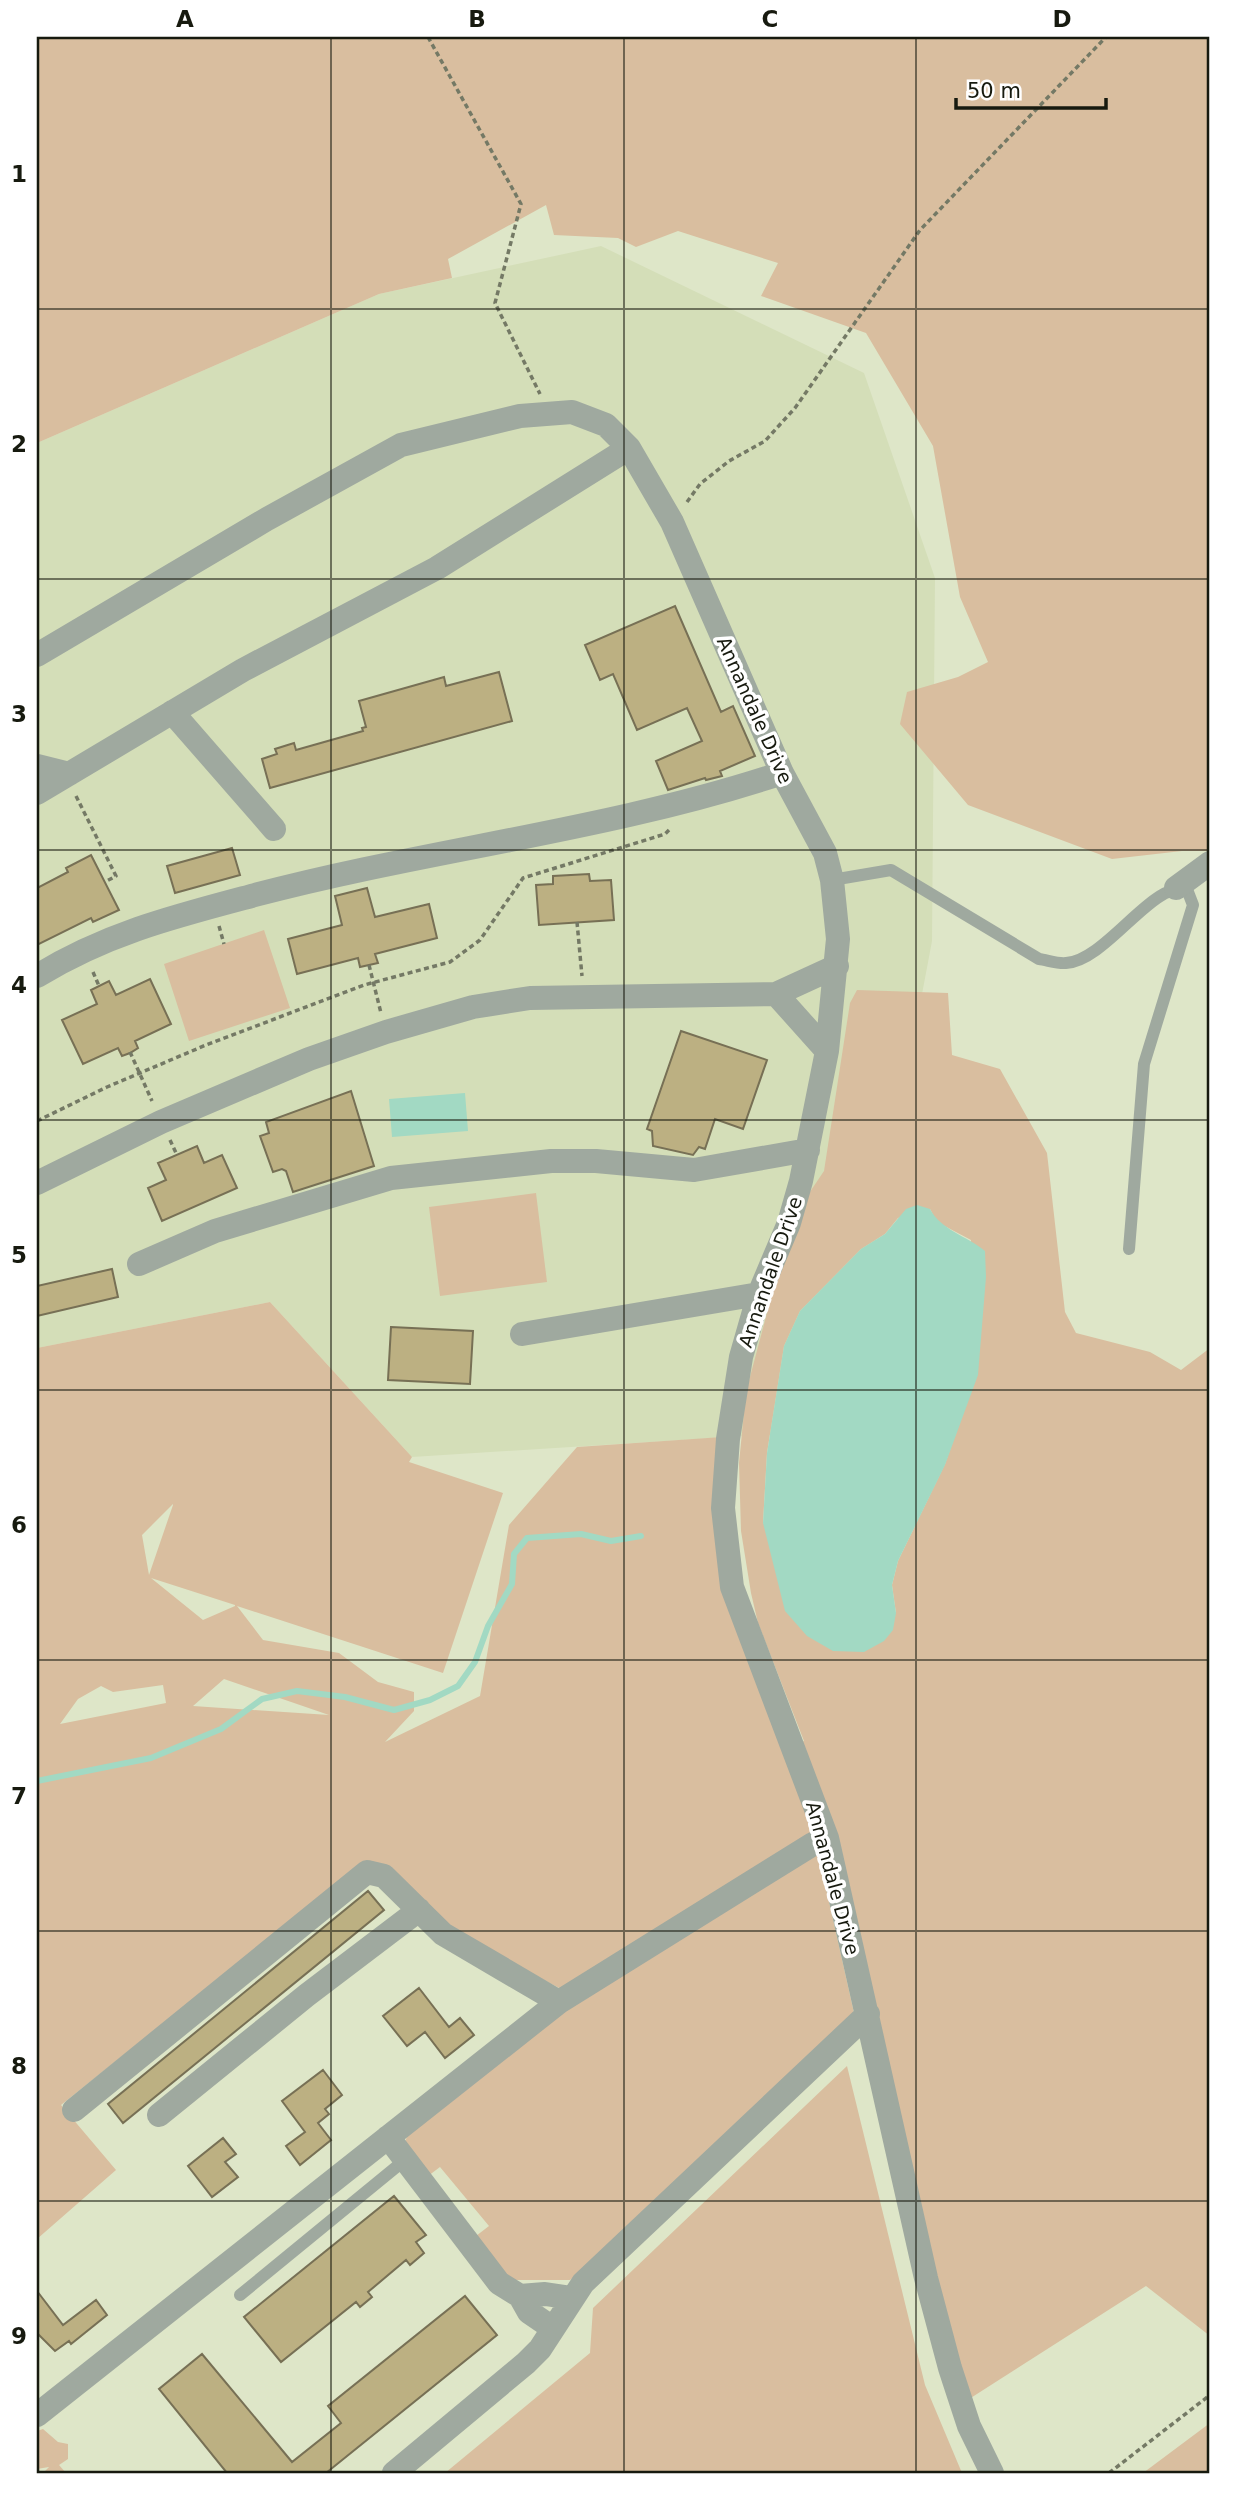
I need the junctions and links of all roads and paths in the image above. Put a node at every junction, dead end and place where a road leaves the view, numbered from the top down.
1 (428, 37) edge
2 (1106, 37) edge
3 (549, 412) junction
4 (629, 448) junction
5 (672, 522) junction
6 (37, 655) edge
7 (172, 712) junction
8 (37, 766) edge
9 (782, 773) junction
10 (66, 775) junction
11 (37, 793) edge
12 (675, 824) dead end
13 (274, 829) dead end
14 (1210, 863) edge
15 (832, 880) junction
16 (104, 882) dead end
17 (1175, 888) junction
18 (577, 922) dead end
19 (222, 938) dead end
20 (224, 944) dead end
21 (369, 965) dead end
22 (837, 966) junction
23 (37, 976) edge
24 (374, 983) junction
25 (776, 994) junction
26 (584, 996) junction
27 (382, 1017) dead end
28 (827, 1051) junction
29 (130, 1052) dead end
30 (139, 1072) junction
31 (154, 1106) dead end
32 (37, 1121) edge
33 (808, 1150) junction
34 (37, 1183) edge
35 (1129, 1249) dead end
36 (139, 1264) dead end
37 (760, 1294) junction
38 (522, 1334) dead end
39 (827, 1838) junction
40 (419, 1910) junction
41 (559, 2002) junction
42 (868, 2014) junction
43 (74, 2110) dead end
44 (159, 2115) dead end
45 (388, 2137) junction
46 (406, 2159) junction
47 (240, 2295) dead end
48 (520, 2297) junction
49 (572, 2298) junction
50 (551, 2327) junction
51 (1210, 2395) edge
52 (37, 2415) edge
53 (394, 2473) edge
54 (992, 2473) edge
55 (1109, 2473) edge

1 - 3 path
2 - 5 path
3 - 4 street, Annandale Drive
3 - 6 street
4 - 5 street, Annandale Drive
4 - 7 street
5 - 9 street, Annandale Drive
7 - 10 street
7 - 13 street
8 - 10 street
9 - 15 street, Annandale Drive
9 - 23 street
10 - 11 street
10 - 16 path
12 - 24 path
14 - 17 street
15 - 17 lane
15 - 22 street, Annandale Drive
17 - 35 lane
18 - 26 path
19 - 20 path
21 - 24 path
22 - 25 street
22 - 28 street, Annandale Drive
24 - 27 path
24 - 30 path
25 - 26 street
25 - 28 street
26 - 34 street
28 - 33 street, Annandale Drive
29 - 30 path
30 - 31 path
30 - 32 path
33 - 36 street
33 - 37 street, Annandale Drive
37 - 38 street
37 - 39 street, Annandale Drive
39 - 41 street
39 - 42 street, Annandale Drive
40 - 41 street
40 - 43 street
40 - 44 street
41 - 45 street
42 - 49 street
42 - 54 street, Annandale Drive
45 - 46 street
45 - 52 street
46 - 47 lane
46 - 48 street
48 - 49 street
48 - 50 street
49 - 50 street
50 - 53 street
51 - 55 path

